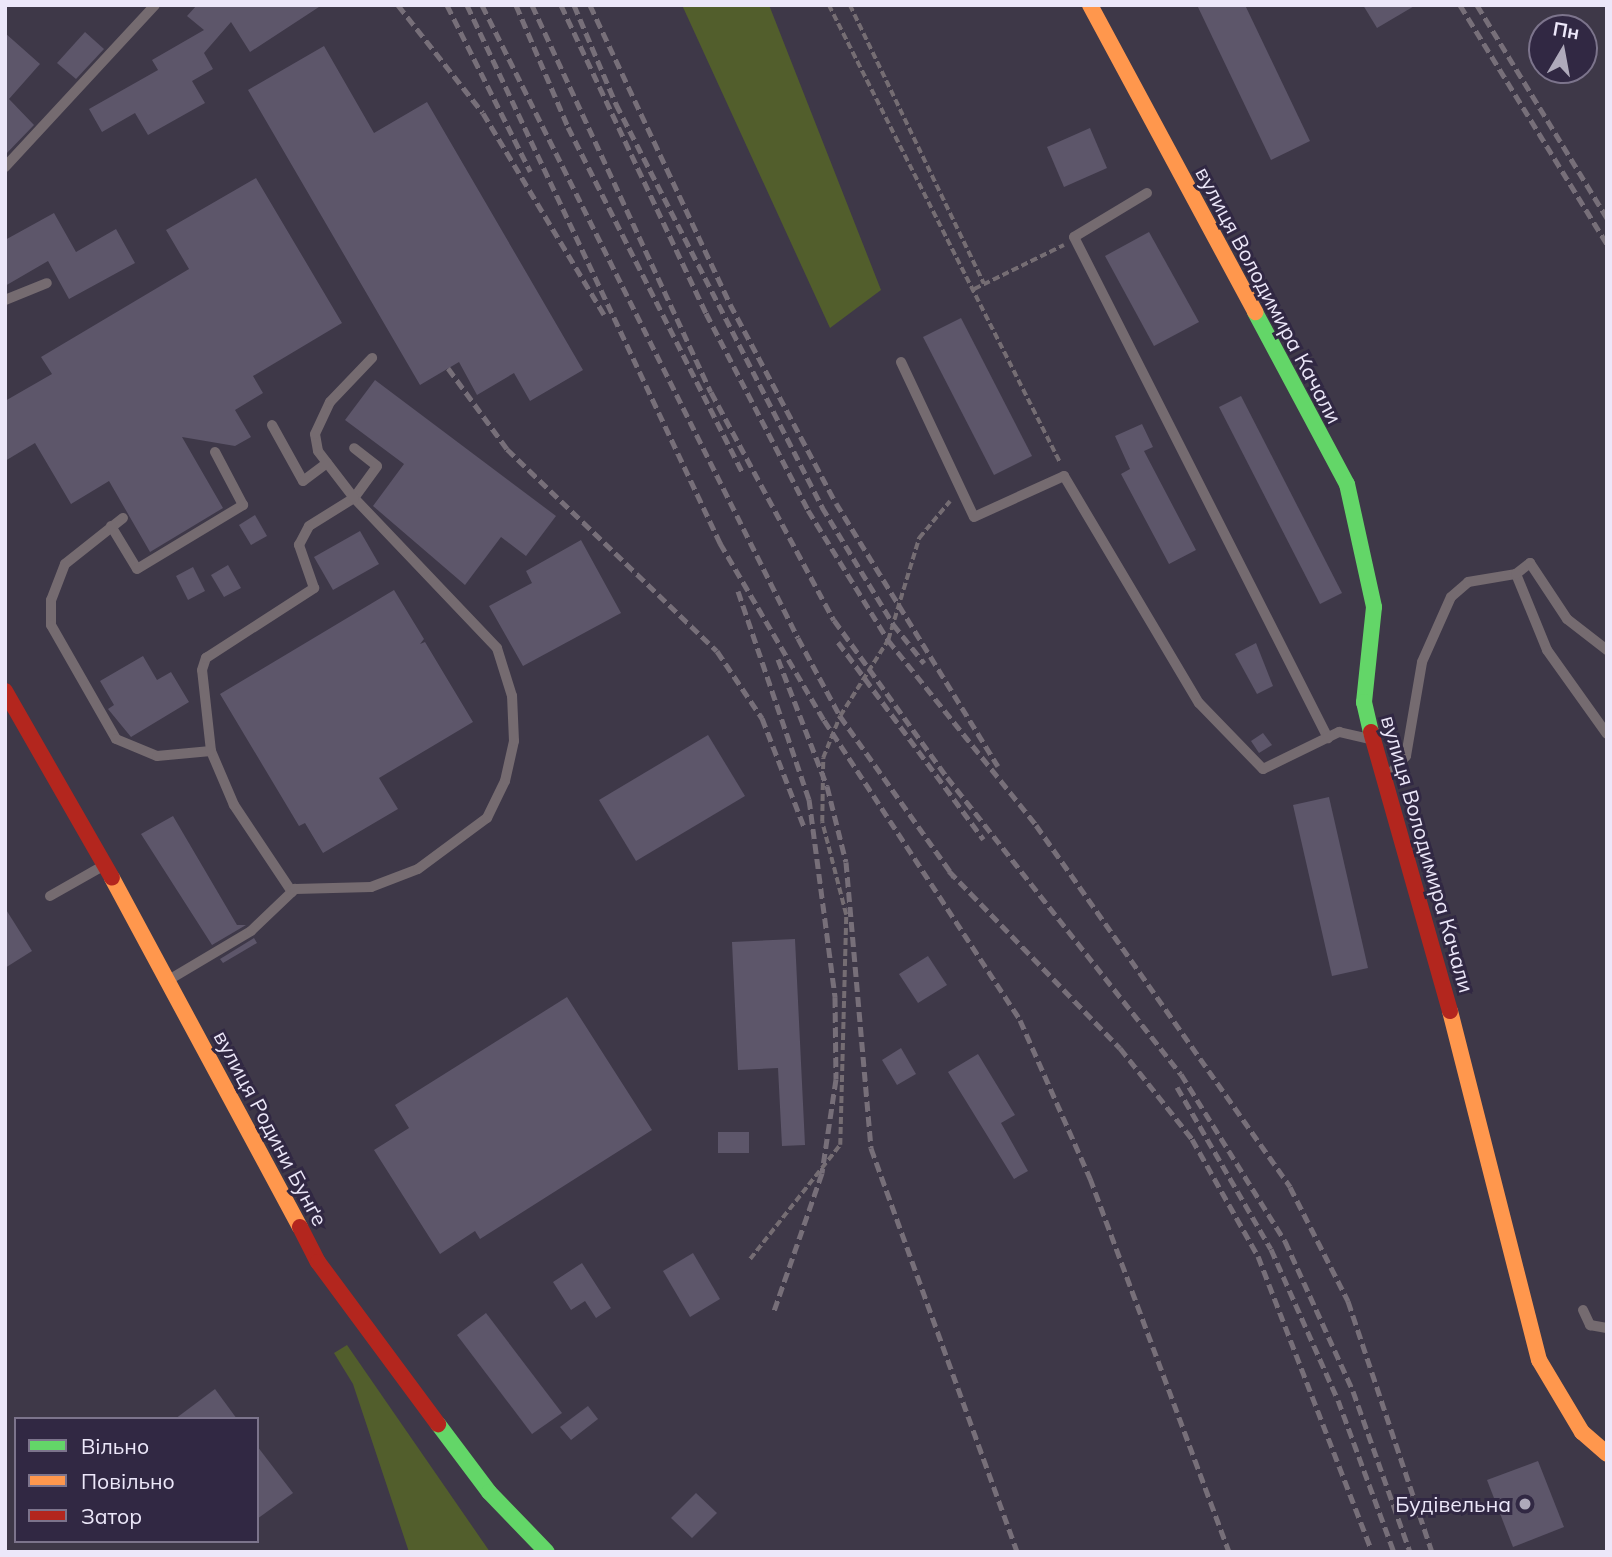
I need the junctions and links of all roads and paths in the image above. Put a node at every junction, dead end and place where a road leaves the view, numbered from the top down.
1 (155, 5) edge
2 (830, 5) edge
3 (850, 5) edge
4 (1090, 5) edge
5 (5, 167) edge
6 (1147, 193) dead end
7 (1074, 237) junction
8 (47, 283) dead end
9 (984, 283) junction
10 (974, 289) junction
11 (5, 300) edge
12 (372, 358) dead end
13 (901, 362) dead end
14 (272, 425) dead end
15 (354, 448) dead end
16 (215, 452) dead end
17 (327, 463) junction
18 (1064, 476) junction
19 (961, 488) junction
20 (354, 498) junction
21 (123, 518) dead end
22 (111, 526) junction
23 (1516, 574) junction
24 (1607, 650) edge
25 (5, 691) edge
26 (1607, 734) edge
27 (1328, 738) junction
28 (1373, 739) junction
29 (211, 751) junction
30 (1384, 781) junction
31 (104, 865) junction
32 (292, 892) junction
33 (50, 896) dead end
34 (169, 979) junction
35 (750, 1259) dead end
36 (1583, 1310) dead end
37 (1607, 1328) edge
38 (1607, 1454) edge
39 (547, 1552) edge

1 - 5 lane
2 - 10 path
3 - 9 path
4 - 28 street, вулиця Володимира Качали
6 - 7 lane
7 - 9 path
7 - 27 lane
8 - 11 lane
9 - 10 path
10 - 18 path
12 - 17 lane
13 - 19 lane
14 - 17 lane
15 - 20 lane
16 - 22 lane
17 - 20 lane
18 - 19 lane
18 - 27 lane
19 - 35 path
20 - 29 lane
20 - 32 lane
21 - 22 lane
22 - 29 lane
23 - 24 lane
23 - 26 lane
23 - 30 lane
25 - 31 street, вулиця Родини Бунґе
27 - 28 lane
28 - 30 street, вулиця Володимира Качали
29 - 32 lane
30 - 38 street, вулиця Володимира Качали
31 - 33 lane
31 - 34 street, вулиця Родини Бунґе
32 - 34 lane
34 - 39 street, вулиця Родини Бунґе
36 - 37 lane

